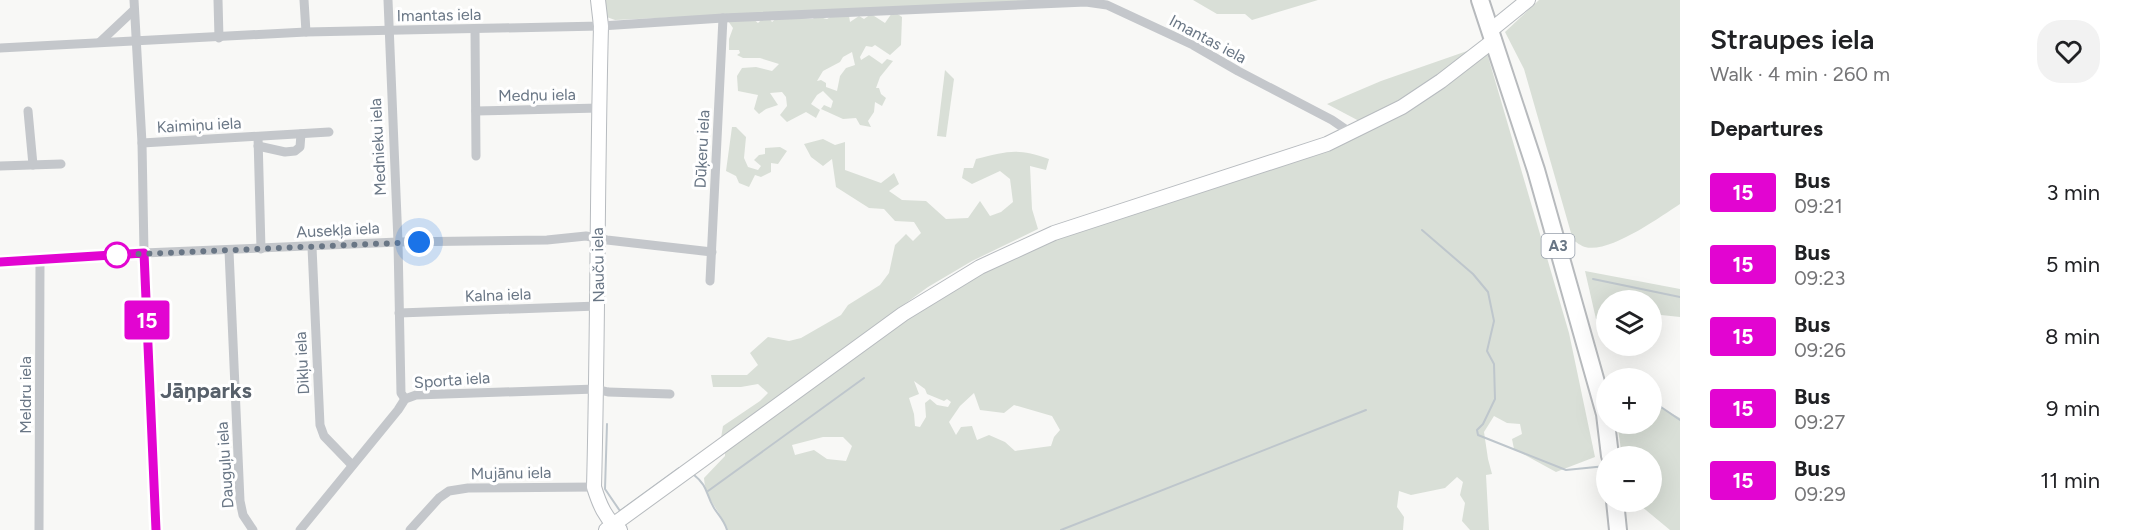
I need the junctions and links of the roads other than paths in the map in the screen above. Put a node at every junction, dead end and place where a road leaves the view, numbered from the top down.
1 (218, 0) edge
2 (304, 0) edge
3 (388, 0) edge
4 (598, 0) edge
5 (1480, 0) edge
6 (1528, 0) edge
7 (134, 5) edge
8 (723, 18) junction
9 (601, 26) junction
10 (475, 30) junction
11 (388, 31) junction
12 (306, 32) junction
13 (1493, 35) junction
14 (219, 38) junction
15 (137, 41) junction
16 (100, 42) junction
17 (0, 48) edge
18 (599, 108) junction
19 (28, 111) dead end
20 (476, 111) junction
21 (329, 132) dead end
22 (1351, 133) junction
23 (301, 134) junction
24 (258, 141) junction
25 (142, 143) junction
26 (476, 156) dead end
27 (61, 164) dead end
28 (33, 165) junction
29 (0, 166) edge
30 (597, 239) junction
31 (398, 242) junction
32 (312, 247) junction
33 (261, 249) junction
34 (230, 250) junction
35 (712, 252) junction
36 (144, 253) junction
37 (40, 260) junction
38 (0, 262) edge
39 (710, 281) dead end
40 (598, 306) junction
41 (399, 313) junction
42 (596, 389) junction
43 (670, 394) dead end
44 (405, 399) junction
45 (1609, 446) edge
46 (352, 465) junction
47 (594, 487) junction
48 (1616, 512) edge
49 (613, 528) edge
50 (39, 530) edge
51 (156, 530) edge
52 (253, 530) edge
53 (300, 530) edge
54 (410, 530) edge
55 (1618, 530) edge

1 - 14 street
2 - 12 street
3 - 11 street, Mednieku iela
4 - 9 street, Nauču iela
5 - 13 highway, A3
6 - 13 street
7 - 15 street
7 - 16 street
8 - 9 street, Imantas iela
8 - 22 street, Imantas iela
8 - 35 street, Dūķeru iela
9 - 10 street, Imantas iela
9 - 18 street, Nauču iela
10 - 11 street, Imantas iela
10 - 20 street
11 - 12 street, Imantas iela
11 - 31 street, Mednieku iela
12 - 14 street, Imantas iela
13 - 22 street
13 - 45 highway, A3
14 - 15 street, Imantas iela
15 - 16 street, Imantas iela
15 - 25 street
16 - 17 street, Imantas iela
18 - 20 street, Medņu iela
18 - 30 street, Nauču iela
19 - 28 street
20 - 26 street
21 - 23 street, Kaimiņu iela
22 - 49 street
23 - 24 street, Kaimiņu iela
23 - 24 street, Kaimiņu iela
24 - 25 street, Kaimiņu iela
24 - 33 street, Kaimiņu iela
25 - 36 street
27 - 28 street
28 - 29 street
30 - 31 street, Ausekļa iela
30 - 35 street, Ausekļa iela
30 - 40 street, Nauču iela
31 - 32 street, Ausekļa iela
31 - 41 street, Mednieku iela
32 - 33 street, Ausekļa iela
32 - 46 street, Dikļu iela
33 - 34 street, Ausekļa iela
34 - 36 street, Ausekļa iela
34 - 52 street, Dauguļu iela
35 - 39 street, Dūķeru iela
36 - 37 street, Ausekļa iela
36 - 51 street
37 - 38 street, Ausekļa iela
37 - 50 street, Meldru iela
40 - 41 street, Kalna iela
40 - 42 street, Nauču iela
41 - 44 street, Mednieku iela
42 - 43 street, Sporta iela
42 - 44 street, Sporta iela
42 - 47 street, Nauču iela
44 - 46 street, Sporta iela
46 - 53 street, Sporta iela
47 - 49 street, Nauču iela
47 - 54 street, Mujānu iela
48 - 55 highway

